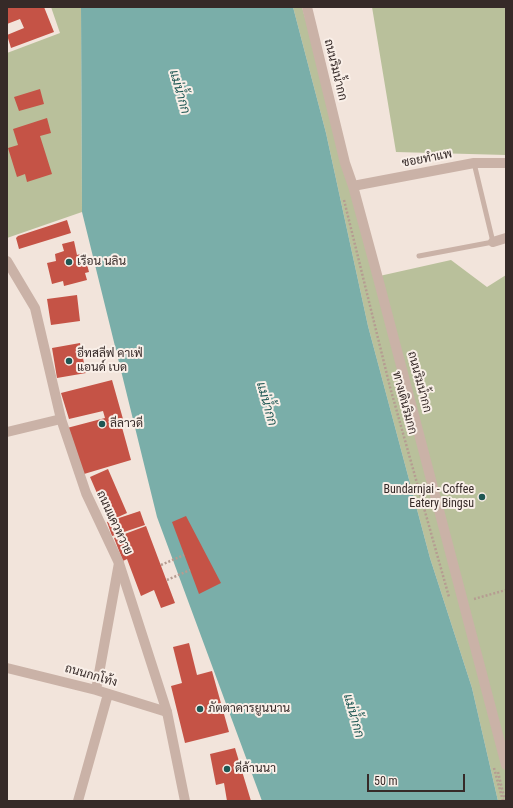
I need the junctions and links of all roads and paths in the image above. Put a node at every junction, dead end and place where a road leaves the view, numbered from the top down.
1 (307, 7) edge
2 (474, 163) junction
3 (506, 163) edge
4 (354, 186) junction
5 (342, 195) dead end
6 (506, 238) edge
7 (493, 242) junction
8 (419, 256) dead end
9 (7, 261) edge
10 (61, 419) junction
11 (7, 432) edge
12 (184, 555) dead end
13 (119, 563) junction
14 (161, 565) dead end
15 (190, 570) dead end
16 (167, 580) dead end
17 (506, 590) edge
18 (450, 600) dead end
19 (464, 602) junction
20 (7, 668) edge
21 (96, 690) junction
22 (108, 694) junction
23 (167, 712) junction
24 (493, 762) dead end
25 (506, 765) edge
26 (78, 801) edge
27 (185, 801) edge
28 (503, 801) edge

1 - 4 street, ถนนริมน้ำกก
2 - 3 street, ซอยทำแพ
2 - 4 street, ซอยทำแพ
2 - 7 lane
4 - 19 street, ถนนริมน้ำกก
5 - 18 path, ทางเดินริมกก
6 - 7 street
7 - 8 lane
9 - 10 street, ถนนแควหวาย
10 - 11 street
10 - 13 street, ถนนแควหวาย
12 - 14 path
13 - 21 street
13 - 23 street, ถนนแควหวาย
15 - 16 path
17 - 19 path
19 - 25 street, ถนนริมน้ำกก
20 - 21 street, ถนนกกโท้ง
21 - 22 street, ถนนกกโท้ง
22 - 23 street, ถนนกกโท้ง
22 - 26 street
23 - 27 street, ถนนแควหวาย
24 - 28 path

